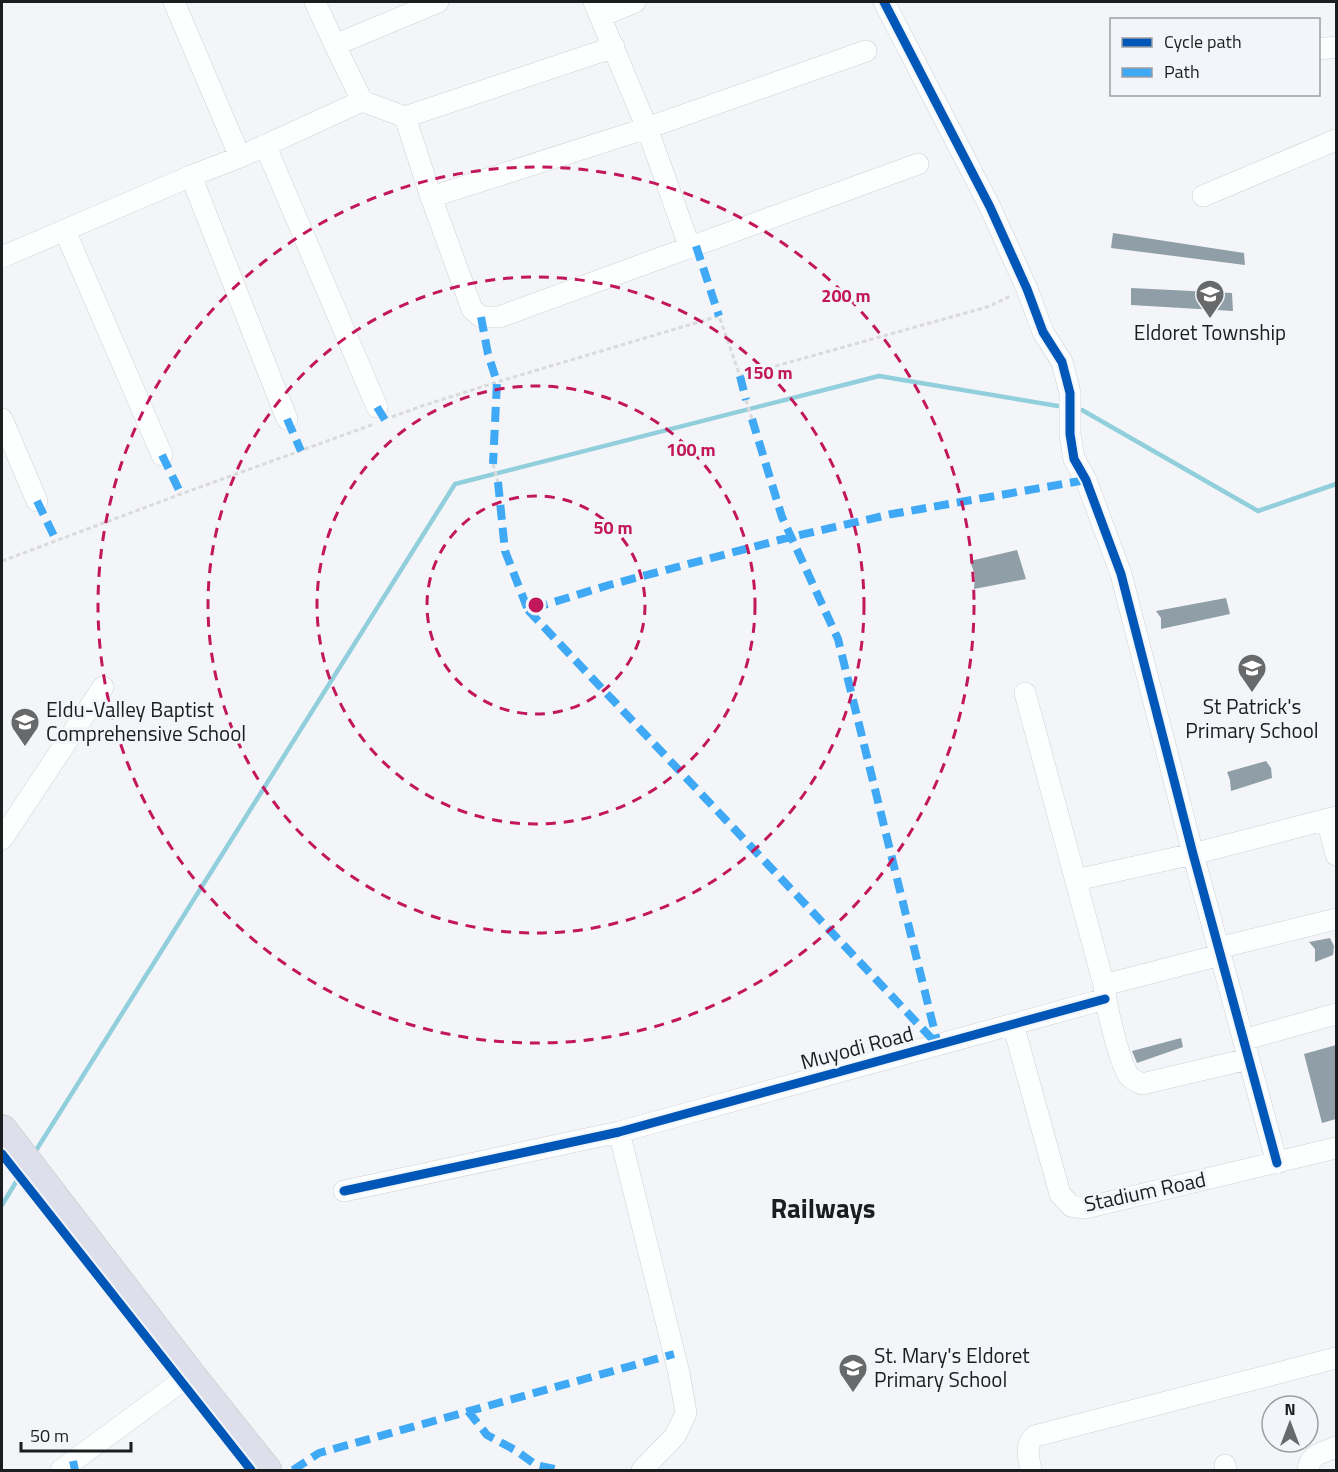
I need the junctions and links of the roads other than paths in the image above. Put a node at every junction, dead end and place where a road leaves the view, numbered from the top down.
1 (174, 2) edge
2 (315, 2) edge
3 (438, 2) edge
4 (635, 2) edge
5 (884, 2) edge
6 (598, 9) edge
7 (334, 45) junction
8 (614, 47) junction
9 (1336, 47) edge
10 (1320, 49) edge
11 (866, 51) dead end
12 (362, 101) junction
13 (405, 117) junction
14 (647, 128) junction
15 (1336, 140) edge
16 (265, 145) junction
17 (240, 157) junction
18 (918, 164) dead end
19 (191, 176) junction
20 (1203, 196) dead end
21 (431, 197) junction
22 (65, 231) junction
23 (690, 248) junction
24 (2, 257) edge
25 (379, 417) road end
26 (2, 419) edge
27 (287, 420) dead end
28 (162, 455) dead end
29 (37, 501) dead end
30 (103, 687) dead end
31 (1025, 693) dead end
32 (1332, 818) edge
33 (2, 839) edge
34 (1193, 854) junction
35 (1336, 855) edge
36 (1076, 880) junction
37 (1336, 920) edge
38 (1219, 951) junction
39 (1104, 992) junction
40 (1336, 1014) edge
41 (1013, 1024) junction
42 (1246, 1049) junction
43 (2, 1130) edge
44 (618, 1132) junction
45 (1336, 1149) edge
46 (1277, 1163) junction
47 (344, 1191) dead end
48 (1336, 1358) edge
49 (190, 1375) junction
50 (1336, 1447) edge
51 (61, 1470) edge
52 (266, 1470) edge
53 (642, 1470) edge
54 (1031, 1470) edge
55 (1308, 1470) edge

1 - 17 street
2 - 7 street
3 - 7 street
4 - 6 street
5 - 34 street
6 - 8 street
7 - 12 street
8 - 13 street
8 - 14 street
9 - 10 street
11 - 14 street
12 - 13 street
12 - 16 street
13 - 21 street
14 - 21 street
14 - 23 street
15 - 20 street
16 - 17 street
16 - 25 street
17 - 19 street
18 - 23 street
19 - 22 street
19 - 27 street
21 - 23 street
22 - 24 street
22 - 28 street
26 - 29 street
30 - 33 street
31 - 36 street
32 - 34 street
32 - 35 street
34 - 36 street
34 - 38 street
36 - 39 street
37 - 38 street, Muyodi Road
38 - 39 street, Muyodi Road
38 - 42 street
39 - 41 street, Muyodi Road
39 - 42 street
40 - 42 street
41 - 44 street, Muyodi Road
41 - 46 street, Stadium Road
42 - 46 street
43 - 49 highway
44 - 47 street, Muyodi Road
44 - 53 street
45 - 46 street, Stadium Road
48 - 54 street
49 - 51 street
49 - 52 highway
50 - 55 street

